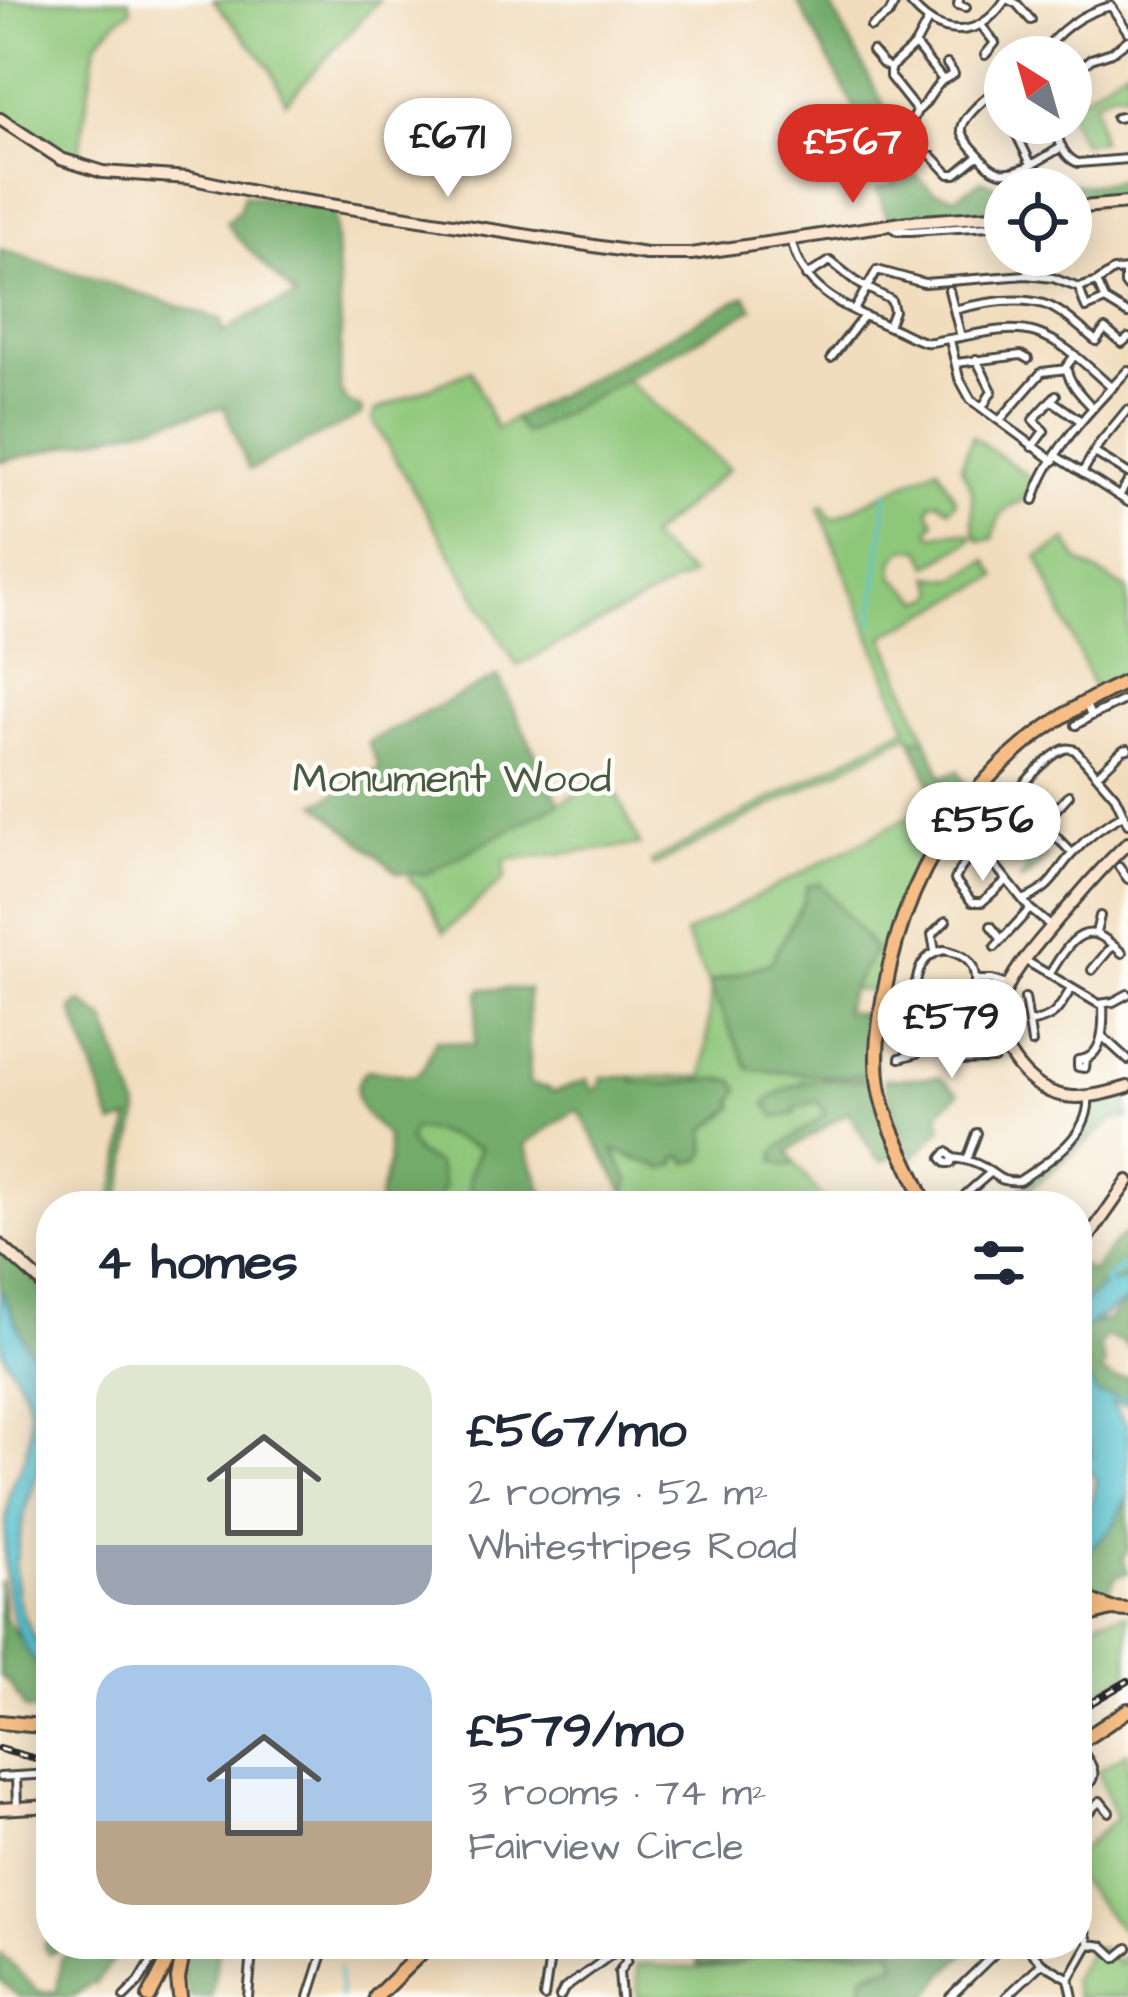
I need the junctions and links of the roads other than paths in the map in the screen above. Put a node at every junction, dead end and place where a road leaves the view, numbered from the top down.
1 (896, 0) edge
2 (923, 0) edge
3 (959, 0) edge
4 (1007, 0) edge
5 (1028, 2) edge
6 (1111, 3) edge
7 (911, 4) edge
8 (966, 7) dead end
9 (1021, 8) junction
10 (1030, 20) dead end
11 (928, 21) junction
12 (981, 25) junction
13 (871, 27) dead end
14 (990, 36) edge
15 (1058, 36) edge
16 (1128, 36) edge
17 (915, 45) junction
18 (872, 51) dead end
19 (1092, 59) edge
20 (947, 64) dead end
21 (890, 68) junction
22 (943, 80) junction
23 (984, 101) edge
24 (916, 111) junction
25 (1128, 116) edge
26 (1116, 118) dead end
27 (0, 119) edge
28 (912, 122) dead end
29 (1022, 144) edge
30 (1061, 144) edge
31 (1062, 147) junction
32 (979, 155) junction
33 (932, 156) dead end
34 (1128, 158) edge
35 (1031, 164) junction
36 (1128, 203) edge
37 (1092, 206) edge
38 (984, 217) edge
39 (891, 224) junction
40 (984, 226) edge
41 (791, 238) junction
42 (1126, 270) edge
43 (806, 276) junction
44 (1097, 282) junction
45 (867, 287) junction
46 (1079, 288) junction
47 (1128, 288) edge
48 (950, 290) dead end
49 (1105, 300) junction
50 (854, 310) junction
51 (954, 310) junction
52 (1128, 314) edge
53 (863, 316) junction
54 (889, 326) junction
55 (961, 337) junction
56 (1128, 338) edge
57 (950, 340) junction
58 (837, 356) dead end
59 (1075, 356) junction
60 (976, 359) junction
61 (1028, 359) dead end
62 (955, 364) junction
63 (1066, 369) junction
64 (1128, 371) edge
65 (1112, 388) junction
66 (982, 408) junction
67 (1093, 408) junction
68 (1128, 408) edge
69 (1000, 420) junction
70 (1081, 421) junction
71 (1032, 447) junction
72 (1095, 453) junction
73 (1055, 458) junction
74 (1082, 473) junction
75 (1128, 473) edge
76 (1128, 482) edge
77 (1119, 496) junction
78 (1034, 500) dead end
79 (1128, 502) edge
80 (1128, 681) edge
81 (1128, 698) edge
82 (1084, 702) junction
83 (1091, 716) junction
84 (1076, 725) dead end
85 (1124, 748) edge
86 (1097, 775) junction
87 (1069, 795) dead end
88 (1124, 802) edge
89 (1033, 813) dead end
90 (1123, 815) junction
91 (1043, 824) junction
92 (1128, 824) edge
93 (1128, 843) edge
94 (982, 849) junction
95 (1072, 854) junction
96 (1119, 867) dead end
97 (1128, 879) edge
98 (1007, 880) junction
99 (1023, 900) junction
100 (1030, 909) junction
101 (934, 915) dead end
102 (1100, 916) dead end
103 (991, 926) dead end
104 (1052, 927) junction
105 (1096, 933) junction
106 (1112, 946) junction
107 (935, 951) junction
108 (1122, 953) dead end
109 (1023, 959) junction
110 (1092, 970) dead end
111 (1048, 975) junction
112 (977, 980) junction
113 (1007, 985) junction
114 (915, 988) junction
115 (1071, 989) junction
116 (1128, 994) edge
117 (1025, 998) dead end
118 (934, 1000) dead end
119 (1103, 1004) junction
120 (1029, 1023) junction
121 (1103, 1037) junction
122 (1034, 1038) dead end
123 (926, 1041) junction
124 (948, 1045) junction
125 (900, 1058) dead end
126 (1086, 1060) dead end
127 (1128, 1060) edge
128 (992, 1062) dead end
129 (1128, 1087) edge
130 (1088, 1098) junction
131 (964, 1138) dead end
132 (953, 1158) dead end
133 (967, 1160) junction
134 (990, 1173) junction
135 (1128, 1181) edge
136 (920, 1191) edge
137 (969, 1191) edge
138 (1092, 1233) edge
139 (0, 1245) edge
140 (36, 1278) edge
141 (1092, 1608) edge
142 (1128, 1610) edge
143 (1128, 1710) edge
144 (0, 1719) edge
145 (36, 1722) edge
146 (1092, 1734) edge
147 (36, 1775) edge
148 (16, 1776) junction
149 (0, 1777) edge
150 (36, 1807) edge
151 (17, 1808) junction
152 (0, 1809) edge
153 (1092, 1809) edge
154 (1109, 1812) dead end
155 (1092, 1944) edge
156 (1128, 1948) edge
157 (152, 1959) edge
158 (172, 1959) edge
159 (180, 1959) edge
160 (252, 1959) edge
161 (321, 1959) edge
162 (405, 1959) edge
163 (415, 1959) edge
164 (550, 1959) edge
165 (603, 1959) edge
166 (626, 1959) edge
167 (989, 1959) edge
168 (1038, 1959) edge
169 (1080, 1959) edge
170 (1042, 1963) junction
171 (1069, 1979) junction
172 (151, 1995) edge
173 (124, 1997) edge
174 (179, 1997) edge
175 (248, 1997) edge
176 (309, 1997) edge
177 (366, 1997) edge
178 (376, 1997) edge
179 (544, 1997) edge
180 (560, 1997) edge
181 (621, 1997) edge
182 (950, 1997) edge
183 (1008, 1997) edge
184 (1073, 1997) edge

1 - 13 street
2 - 7 street
3 - 8 street
4 - 9 street
4 - 12 street
5 - 9 street
6 - 15 street
6 - 16 street
7 - 11 street
9 - 10 street
11 - 12 street
11 - 17 street
12 - 14 street
16 - 19 street
17 - 21 street
17 - 22 street
18 - 21 street
20 - 22 street
21 - 24 street
22 - 24 street
23 - 32 street
24 - 28 street
25 - 26 street
27 - 41 street
29 - 35 street
30 - 31 street
31 - 34 street
31 - 35 street
32 - 33 street
32 - 35 street
36 - 37 street
38 - 39 street
39 - 40 street
39 - 41 street
41 - 43 street
42 - 44 street
42 - 47 street
43 - 45 street
43 - 50 street
44 - 46 street
44 - 49 street
45 - 46 street
45 - 50 street
45 - 54 street
46 - 49 street
48 - 51 street
49 - 52 street
50 - 53 street
51 - 55 street
51 - 56 street
53 - 54 street
53 - 58 street
54 - 57 street
55 - 57 street
55 - 59 street
57 - 62 street
59 - 63 street
59 - 65 street
60 - 61 street
60 - 62 street
60 - 66 street
62 - 66 street
63 - 67 street
63 - 69 street
64 - 65 street
65 - 67 street
66 - 69 street
67 - 70 street
68 - 72 street
69 - 71 street
70 - 71 street
70 - 73 street
71 - 73 street
72 - 74 street
72 - 75 street
73 - 74 street
73 - 78 street
74 - 77 street
76 - 77 street
77 - 79 street
80 - 82 main road
81 - 83 street
82 - 83 street
82 - 136 main road
83 - 84 street
85 - 86 street
86 - 88 street
86 - 94 street
87 - 91 street
88 - 90 street
89 - 91 street
90 - 92 street
90 - 95 street
91 - 95 street
93 - 104 street
94 - 98 street
94 - 98 street
95 - 99 street
96 - 97 street
98 - 99 street
99 - 100 street
100 - 103 street
100 - 104 street
101 - 107 street
102 - 105 street
104 - 109 street
105 - 106 street
105 - 111 street
106 - 108 street
106 - 110 street
107 - 112 street
107 - 114 street
109 - 111 street
109 - 113 street
111 - 115 street
112 - 113 street
112 - 124 street
113 - 130 street
114 - 118 street
114 - 123 street
115 - 119 street
115 - 120 street
116 - 119 street
117 - 120 street
119 - 121 street
120 - 122 street
121 - 126 street
121 - 127 street
123 - 124 street
123 - 125 street
124 - 128 street
129 - 130 street
130 - 134 street
131 - 133 street
132 - 133 street
133 - 134 street
134 - 137 street
135 - 138 street
139 - 140 street
141 - 142 main road
143 - 146 main road
144 - 145 main road
147 - 148 street
148 - 149 street
148 - 151 street
150 - 151 street
151 - 152 street
153 - 154 street
155 - 156 street
157 - 173 street
158 - 172 main road
159 - 174 main road
160 - 175 street
161 - 176 street
162 - 177 main road
163 - 178 main road
164 - 179 street
165 - 180 street
166 - 181 street
167 - 182 street
168 - 170 street
169 - 171 street
170 - 171 street
170 - 183 street
171 - 184 street
172 - 174 main road

